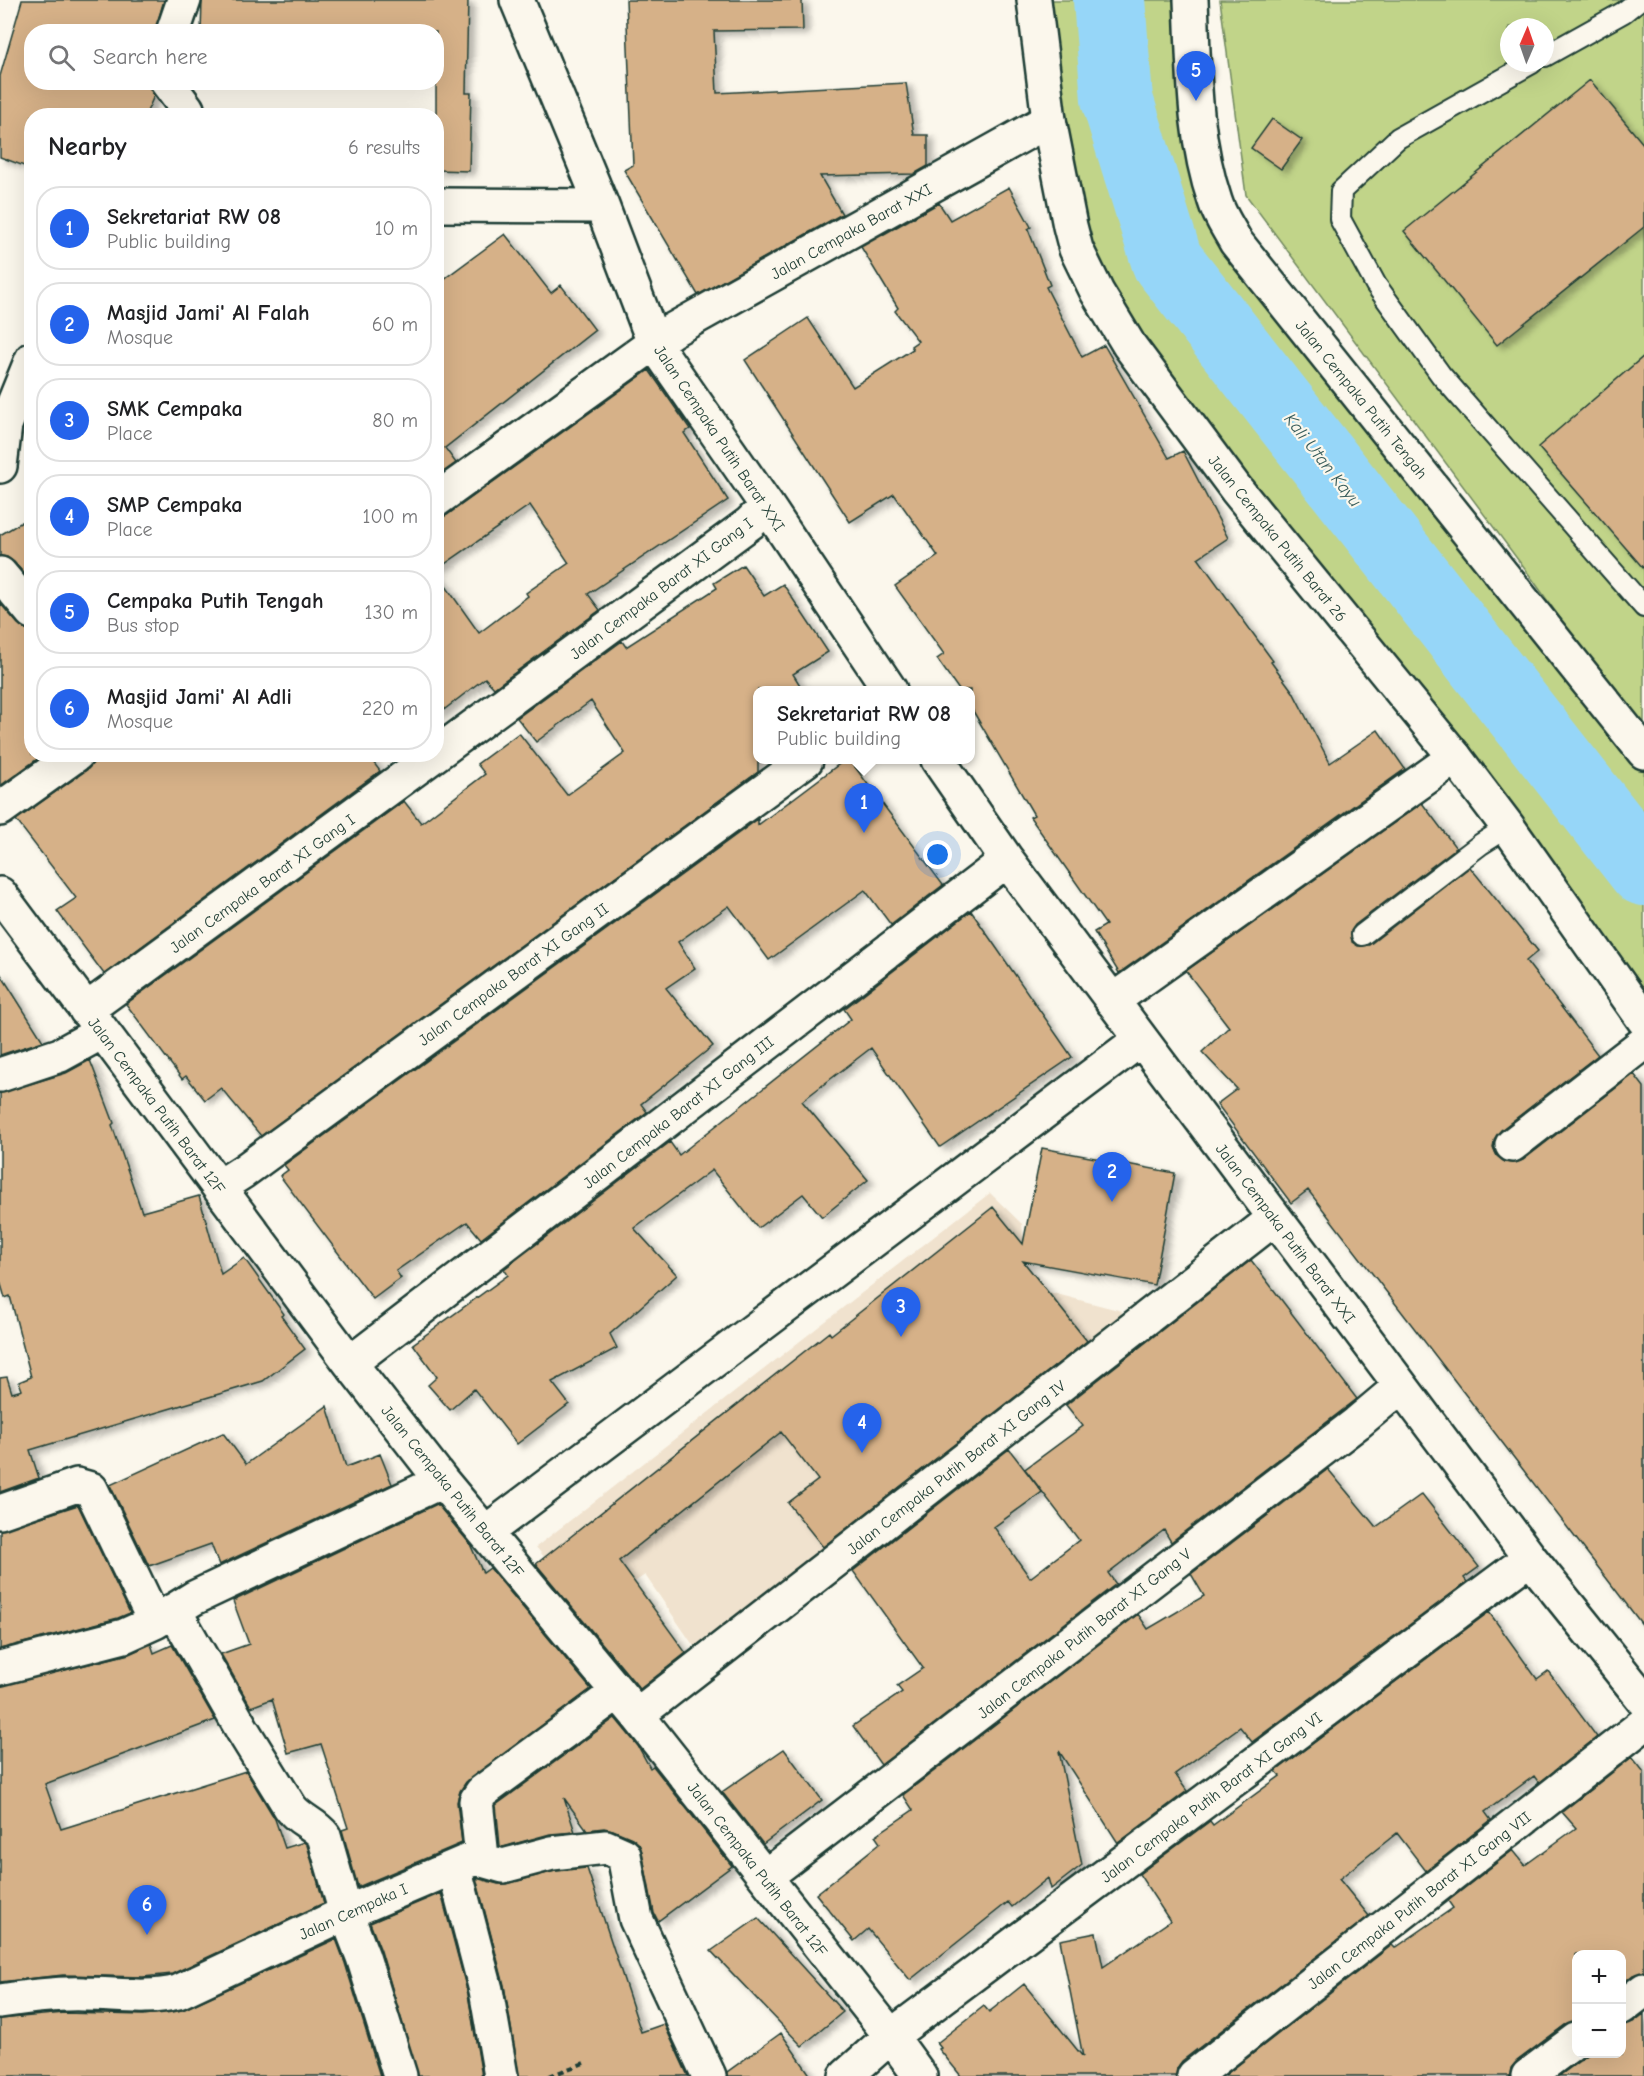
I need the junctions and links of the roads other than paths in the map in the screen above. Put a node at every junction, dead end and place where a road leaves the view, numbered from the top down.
1 (184, 0) edge
2 (517, 0) edge
3 (1034, 0) edge
4 (1191, 0) edge
5 (1639, 0) edge
6 (176, 24) edge
7 (1554, 51) edge
8 (1516, 72) edge
9 (173, 90) edge
10 (186, 108) edge
11 (1049, 120) junction
12 (444, 205) edge
13 (602, 206) junction
14 (654, 343) junction
15 (24, 379) edge
16 (0, 465) edge
17 (444, 494) edge
18 (767, 506) junction
19 (1, 574) edge
20 (24, 602) edge
21 (1644, 607) edge
22 (887, 686) edge
23 (444, 748) edge
24 (1644, 752) edge
25 (1455, 757) junction
26 (66, 762) edge
27 (425, 762) edge
28 (799, 764) edge
29 (941, 764) edge
30 (0, 809) edge
31 (1508, 827) junction
32 (1007, 860) junction
33 (0, 894) edge
34 (1362, 935) dead end
35 (1113, 1001) junction
36 (1644, 1020) edge
37 (94, 1021) junction
38 (1141, 1039) junction
39 (1644, 1043) edge
40 (0, 1075) edge
41 (1512, 1145) dead end
42 (219, 1187) junction
43 (1275, 1218) junction
44 (350, 1364) junction
45 (1401, 1386) junction
46 (442, 1481) junction
47 (0, 1512) edge
48 (486, 1532) junction
49 (1530, 1558) junction
50 (165, 1616) junction
51 (0, 1668) edge
52 (1644, 1700) edge
53 (628, 1703) junction
54 (1644, 1724) edge
55 (464, 1863) junction
56 (765, 1877) junction
57 (346, 1913) junction
58 (1644, 1990) edge
59 (0, 2001) edge
60 (1626, 2004) edge
61 (891, 2036) junction
62 (1572, 2043) edge
63 (400, 2076) edge
64 (501, 2076) edge
65 (709, 2076) edge
66 (846, 2076) edge
67 (920, 2076) edge
68 (1194, 2076) edge
69 (1528, 2076) edge

1 - 6 street
2 - 13 street, Jalan Cempaka Putih Barat XXI
3 - 11 street, Jalan Cempaka Putih Barat 26
4 - 24 street, Jalan Cempaka Putih Tengah
5 - 7 lane
8 - 21 lane
9 - 10 street
11 - 14 street, Jalan Cempaka Barat XXI
11 - 25 street, Jalan Cempaka Putih Barat 26
12 - 13 street
13 - 14 street, Jalan Cempaka Putih Barat XXI
14 - 17 street, Jalan Cempaka Barat XXI
14 - 18 street, Jalan Cempaka Putih Barat XXI
15 - 16 street
18 - 22 street, Jalan Cempaka Putih Barat XXI
18 - 23 street, Jalan Cempaka Barat XI Gang I
19 - 20 street
25 - 31 street, Jalan Cempaka Putih Barat 26
25 - 35 street
26 - 30 street
27 - 37 street, Jalan Cempaka Barat XI Gang I
28 - 42 street, Jalan Cempaka Barat XI Gang II
29 - 32 street, Jalan Cempaka Putih Barat XXI
31 - 34 lane
31 - 36 street, Jalan Cempaka Putih Barat 26
32 - 35 street, Jalan Cempaka Putih Barat XXI
32 - 44 street, Jalan Cempaka Barat XI Gang III
33 - 37 street, Jalan Cempaka Putih Barat 12F
35 - 38 street, Jalan Cempaka Putih Barat XXI
37 - 40 street, Jalan Cempaka Barat XI Gang I
37 - 42 street, Jalan Cempaka Putih Barat 12F
38 - 43 street, Jalan Cempaka Putih Barat XXI
38 - 48 street
39 - 41 street
42 - 44 street, Jalan Cempaka Putih Barat 12F
43 - 45 street, Jalan Cempaka Putih Barat XXI
43 - 53 street, Jalan Cempaka Putih Barat XI Gang IV
44 - 46 street, Jalan Cempaka Putih Barat 12F
45 - 49 street, Jalan Cempaka Putih Barat XXI
45 - 56 street, Jalan Cempaka Putih Barat XI Gang V
46 - 48 street, Jalan Cempaka Putih Barat 12F
46 - 50 street
47 - 50 street
48 - 53 street, Jalan Cempaka Putih Barat 12F
49 - 52 street, Jalan Cempaka Putih Barat XXI
49 - 61 street, Jalan Cempaka Putih Barat XI Gang VI
50 - 51 street
50 - 57 street
53 - 55 street
53 - 56 street, Jalan Cempaka Putih Barat 12F
54 - 68 street, Jalan Cempaka Putih Barat XI Gang VII
55 - 57 street, Jalan Cempaka I
55 - 64 street
55 - 65 street
56 - 61 street, Jalan Cempaka Putih Barat 12F
57 - 59 street, Jalan Cempaka I
57 - 63 street
58 - 60 street
61 - 66 street, Jalan Cempaka Putih Barat XI Gang VI
61 - 67 street, Jalan Cempaka Putih Barat 12F
62 - 69 street

